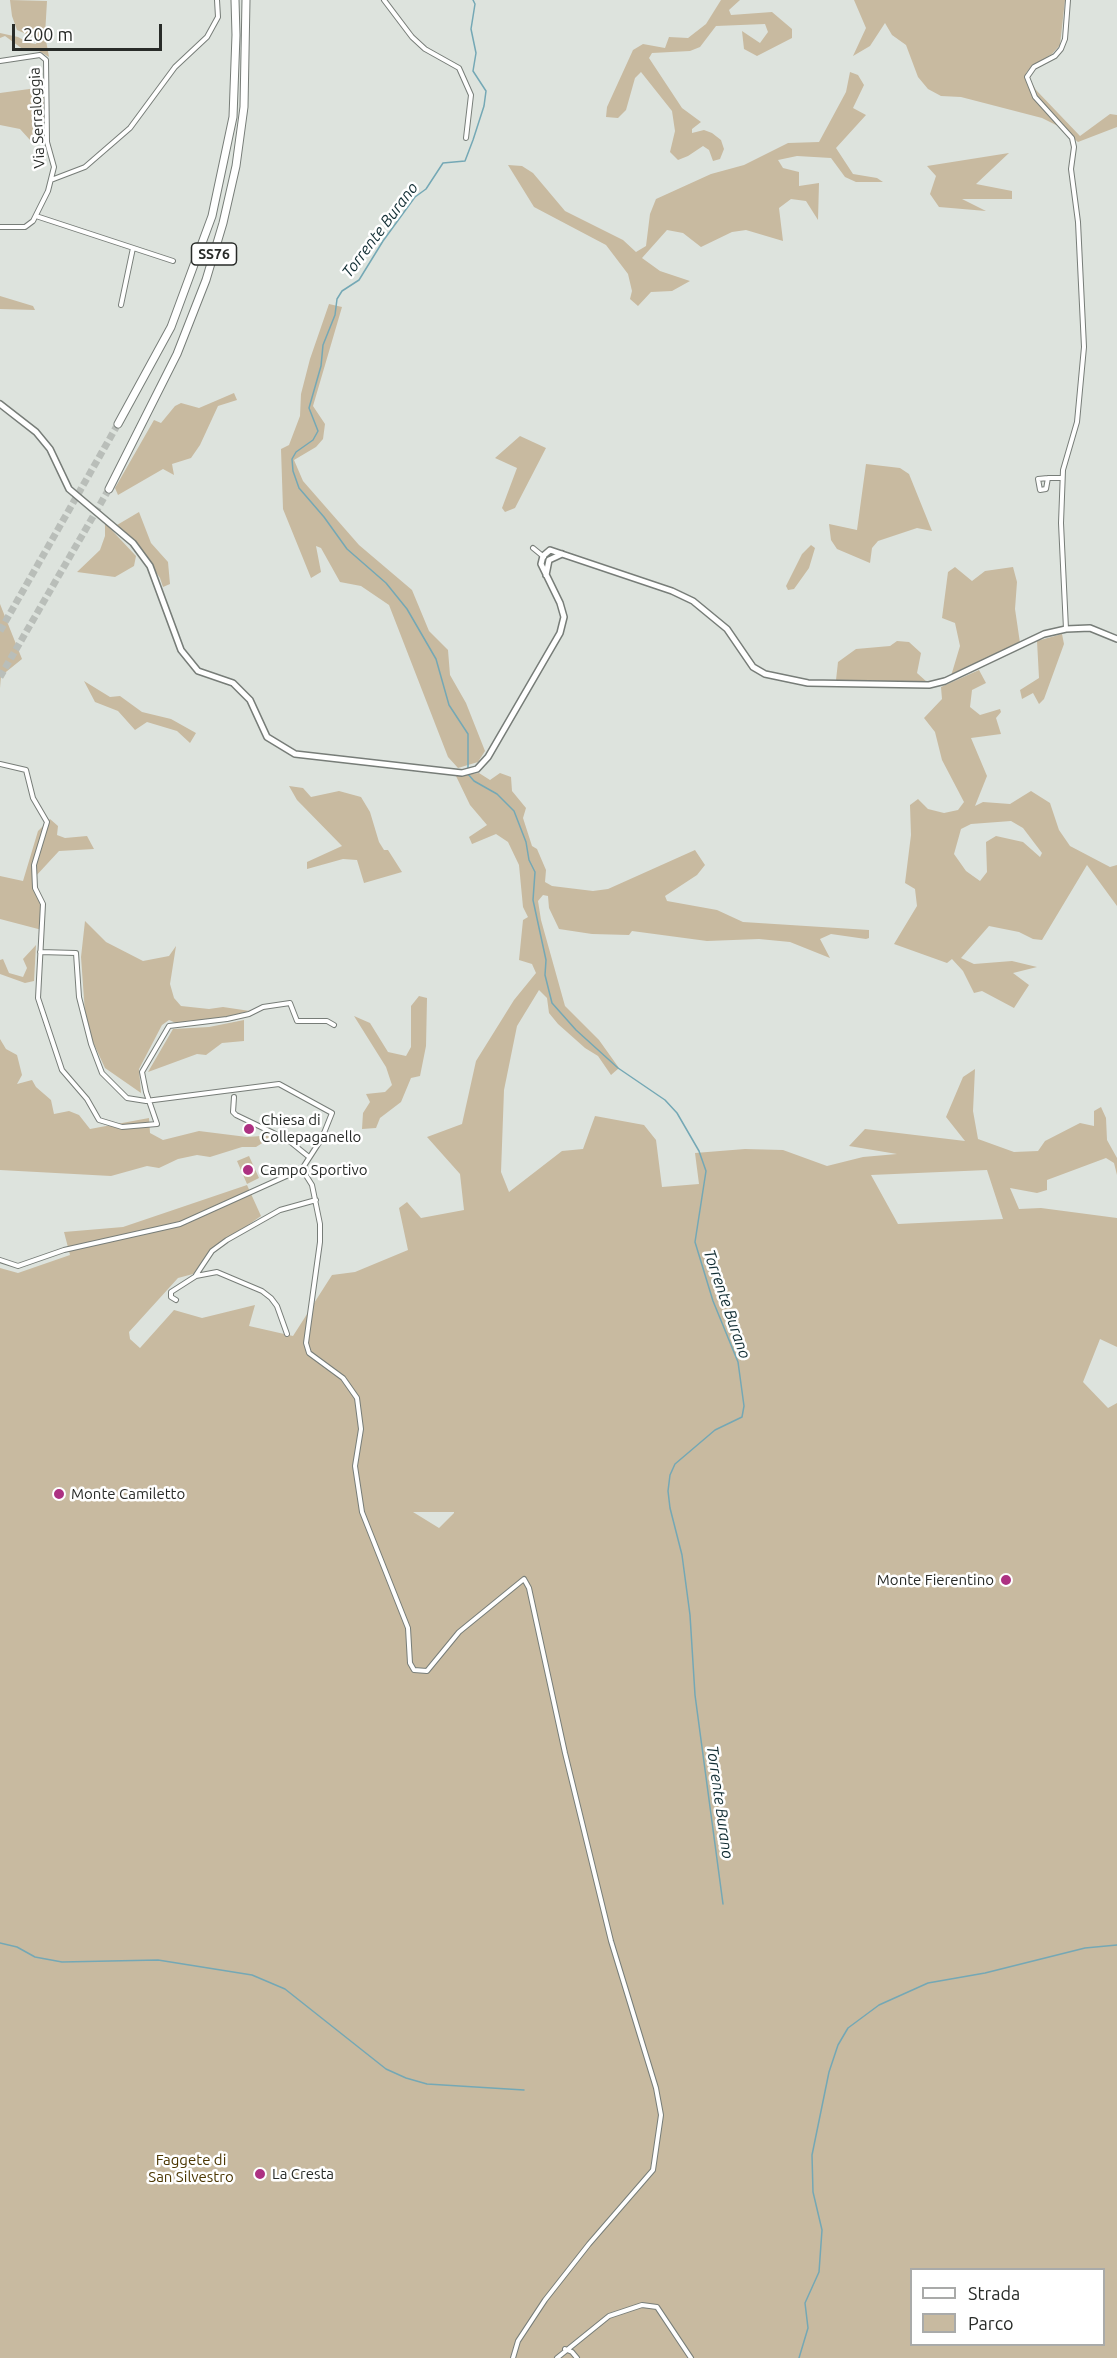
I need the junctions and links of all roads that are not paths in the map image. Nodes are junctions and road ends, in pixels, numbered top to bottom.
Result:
1 (218, 0) edge
2 (235, 0) edge
3 (246, 0) edge
4 (384, 0) edge
5 (1068, 0) edge
6 (0, 61) edge
7 (466, 138) dead end
8 (51, 180) junction
9 (36, 216) junction
10 (0, 227) edge
11 (133, 248) junction
12 (173, 261) dead end
13 (121, 305) dead end
14 (0, 404) edge
15 (118, 424) tunnel mouth
16 (1048, 478) dead end
17 (1062, 478) junction
18 (109, 489) tunnel mouth
19 (533, 548) dead end
20 (563, 554) junction
21 (543, 556) junction
22 (549, 560) junction
23 (546, 575) junction
24 (1066, 629) junction
25 (1117, 639) edge
26 (0, 764) edge
27 (40, 952) junction
28 (334, 1025) dead end
29 (234, 1098) dead end
30 (149, 1101) junction
31 (309, 1157) junction
32 (302, 1168) junction
33 (316, 1200) junction
34 (0, 1260) edge
35 (196, 1276) junction
36 (176, 1300) dead end
37 (287, 1334) dead end
38 (565, 2349) junction
39 (513, 2358) edge
40 (557, 2358) edge
41 (577, 2358) edge
42 (691, 2358) edge

1 - 8 street
2 - 15 highway, SS76
3 - 18 highway, SS76
4 - 7 street
5 - 17 street
6 - 8 street, Via Serraloggia
8 - 9 street, Via Serraloggia
9 - 10 street
9 - 11 street
11 - 12 street
11 - 13 street
14 - 23 main road
16 - 17 street
17 - 24 street
19 - 21 street
20 - 21 main road
20 - 22 main road
20 - 24 main road
21 - 22 street
21 - 23 main road
22 - 23 main road
24 - 25 main road
26 - 27 street
27 - 30 street
27 - 30 street
28 - 30 street
29 - 31 street
30 - 31 street
31 - 32 street
32 - 33 street
32 - 34 street
33 - 35 street
33 - 39 street
35 - 36 street
35 - 37 street
38 - 40 street
38 - 41 street
38 - 42 street

